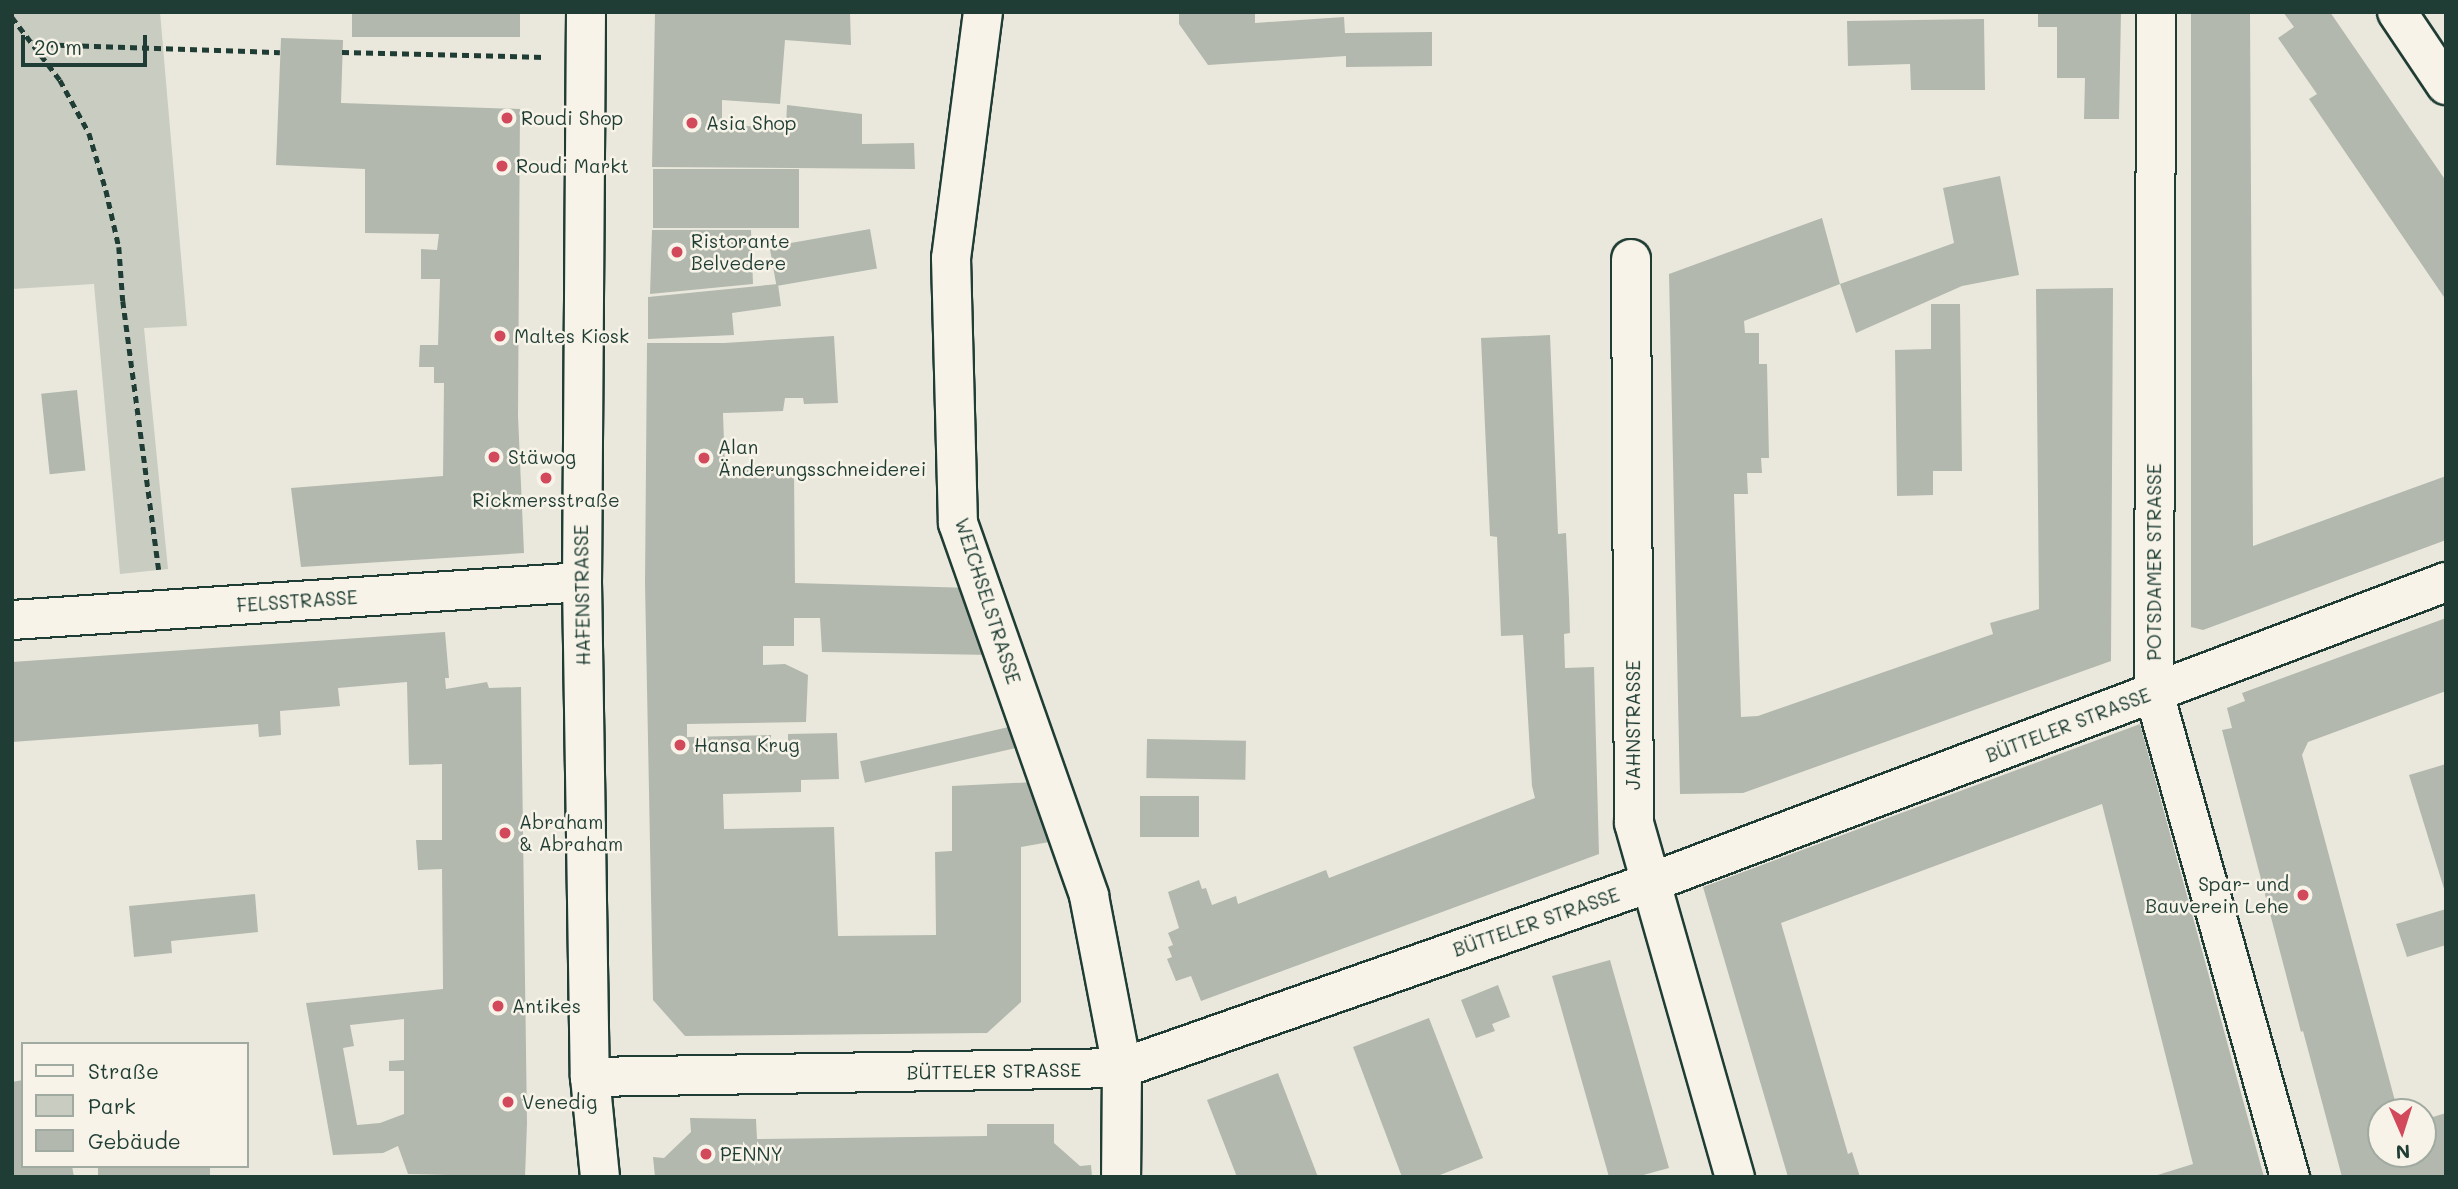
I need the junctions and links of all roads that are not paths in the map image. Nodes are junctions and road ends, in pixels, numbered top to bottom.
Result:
1 (586, 12) edge
2 (983, 12) edge
3 (2156, 12) edge
4 (2397, 12) edge
5 (2446, 85) edge
6 (1631, 259) dead end
7 (582, 582) junction
8 (2446, 582) edge
9 (12, 620) edge
10 (2154, 693) junction
11 (1652, 882) junction
12 (1122, 1069) junction
13 (590, 1077) junction
14 (600, 1177) edge
15 (1121, 1177) edge
16 (1735, 1177) edge
17 (2290, 1177) edge

1 - 7 street, HAFENSTRASSE
2 - 12 street, WEICHSELSTRASSE
3 - 10 street, POTSDAMER STRASSE
4 - 5 street
6 - 11 street, JAHNSTRASSE
7 - 9 street, FELSSTRASSE
7 - 13 street, HAFENSTRASSE
8 - 10 street, BÜTTELER STRASSE
10 - 11 street, BÜTTELER STRASSE
10 - 17 street, POTSDAMER STRASSE
11 - 12 street, BÜTTELER STRASSE
11 - 16 street, JAHNSTRASSE
12 - 13 street, BÜTTELER STRASSE
12 - 15 street, WEICHSELSTRASSE
13 - 14 street, HAFENSTRASSE

